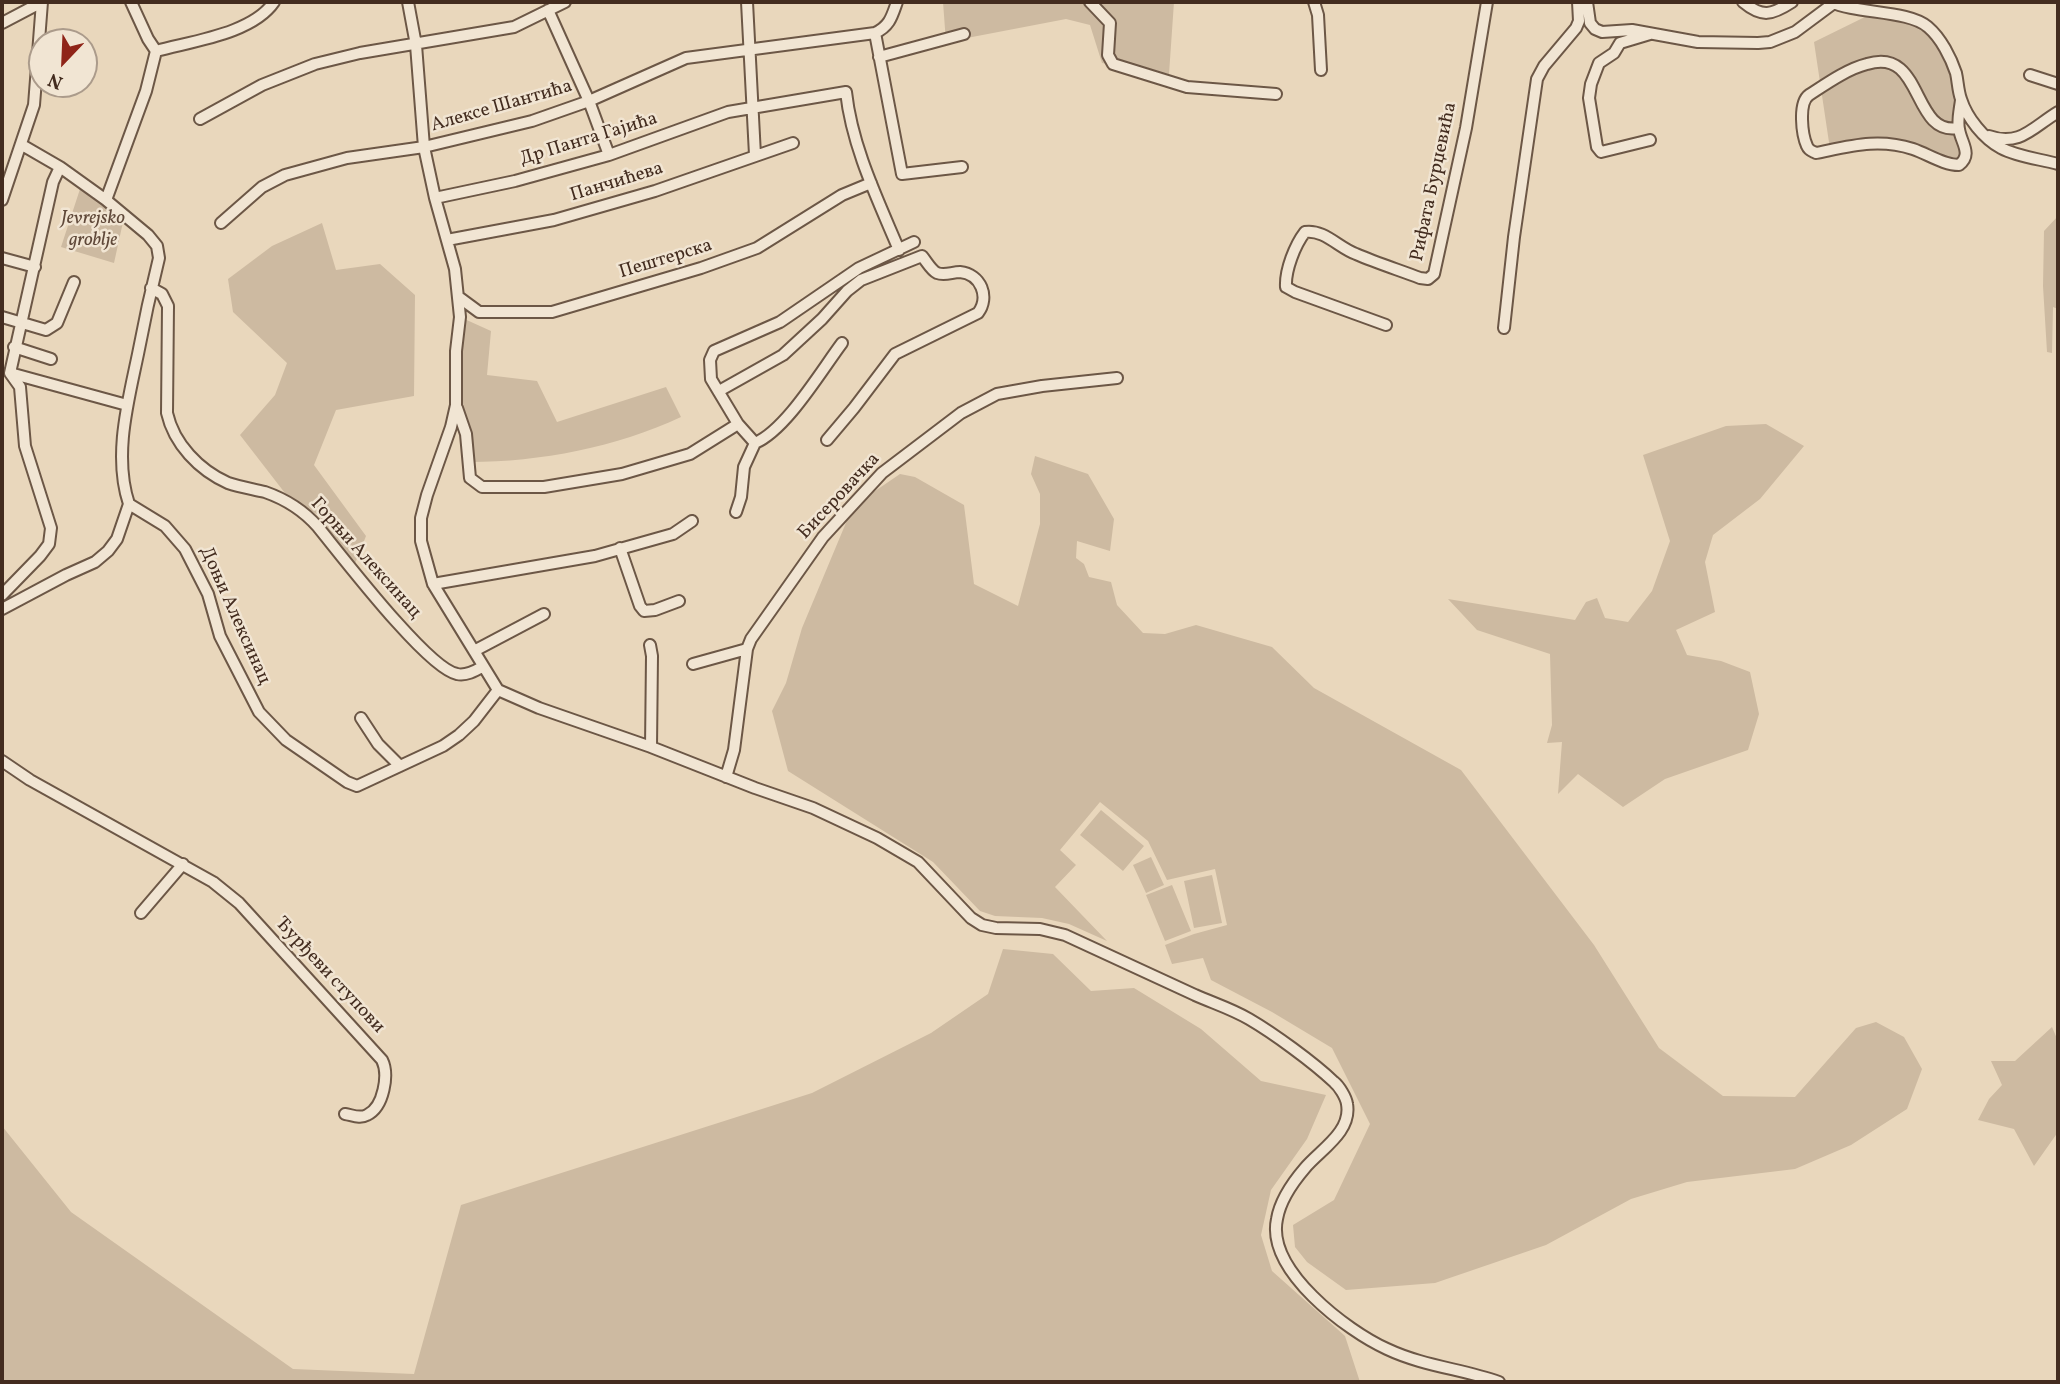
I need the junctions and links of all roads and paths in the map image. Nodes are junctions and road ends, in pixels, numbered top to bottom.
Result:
1 (42, 2) edge
2 (131, 2) edge
3 (274, 2) edge
4 (408, 2) edge
5 (565, 2) edge
6 (747, 2) edge
7 (897, 2) edge
8 (1090, 2) edge
9 (1314, 2) edge
10 (1487, 2) edge
11 (1578, 2) edge
12 (1587, 2) edge
13 (1743, 2) edge
14 (1792, 2) edge
15 (1832, 3) edge
16 (548, 10) junction
17 (2, 23) edge
18 (875, 33) junction
19 (1652, 33) junction
20 (964, 34) dead end
21 (416, 45) junction
22 (748, 50) junction
23 (156, 51) junction
24 (879, 57) junction
25 (1321, 70) dead end
26 (2030, 75) dead end
27 (2058, 84) edge
28 (1276, 94) dead end
29 (1961, 100) junction
30 (589, 101) junction
31 (751, 108) junction
32 (2058, 112) edge
33 (200, 119) dead end
34 (1958, 128) junction
35 (1980, 129) junction
36 (1650, 140) dead end
37 (793, 143) dead end
38 (22, 145) junction
39 (424, 147) junction
40 (609, 155) junction
41 (755, 155) junction
42 (2058, 164) edge
43 (60, 167) junction
44 (962, 167) dead end
45 (871, 183) junction
46 (435, 198) junction
47 (2, 200) edge
48 (106, 200) junction
49 (221, 223) dead end
50 (447, 240) junction
51 (914, 242) dead end
52 (899, 250) junction
53 (2, 258) edge
54 (35, 267) junction
55 (74, 282) dead end
56 (151, 288) junction
57 (460, 298) junction
58 (2, 317) edge
59 (21, 322) junction
60 (1386, 325) dead end
61 (1504, 328) dead end
62 (842, 343) dead end
63 (14, 347) junction
64 (51, 359) dead end
65 (10, 373) junction
66 (1117, 378) dead end
67 (719, 391) junction
68 (127, 405) junction
69 (456, 405) junction
70 (738, 424) junction
71 (827, 440) dead end
72 (755, 443) junction
73 (129, 504) junction
74 (736, 512) dead end
75 (692, 521) dead end
76 (620, 548) junction
77 (433, 584) junction
78 (2, 595) edge
79 (679, 601) dead end
80 (2, 609) edge
81 (544, 614) dead end
82 (650, 645) dead end
83 (747, 649) junction
84 (474, 651) junction
85 (694, 664) dead end
86 (482, 667) junction
87 (498, 690) junction
88 (361, 718) dead end
89 (651, 747) junction
90 (2, 761) edge
91 (400, 766) junction
92 (726, 777) junction
93 (183, 864) junction
94 (141, 913) dead end
95 (345, 1114) dead end
96 (1499, 1382) edge

1 - 17 street
1 - 38 street
2 - 23 street
3 - 23 street
4 - 21 street, Алексе Шантића
5 - 16 street
6 - 22 street
7 - 18 street
8 - 28 street
9 - 25 street
10 - 60 street, Рифата Бурџевића
11 - 61 street
12 - 19 street
13 - 14 street
15 - 19 street
15 - 29 street
16 - 21 street
16 - 30 street, Алексе Шантића
18 - 22 street, Алексе Шантића
18 - 24 street
19 - 36 street
20 - 24 street
21 - 33 street
21 - 39 street, Алексе Шантића
22 - 30 street, Алексе Шантића
22 - 31 street
23 - 48 street
24 - 44 street
26 - 27 street
29 - 34 street
29 - 35 street
30 - 39 street, Алексе Шантића
30 - 40 street, Алексе Шантића
31 - 40 street, Др Панта Гајића
31 - 41 street
31 - 45 street, Др Панта Гајића
32 - 35 street
34 - 34 street
35 - 42 street
37 - 41 street, Панчићева
38 - 43 street
38 - 47 street
39 - 46 street, Алексе Шантића
39 - 49 street, Алексе Шантића
40 - 46 street, Др Панта Гајића
41 - 50 street, Панчићева
43 - 48 street
43 - 54 street
45 - 52 street
45 - 57 street, Пештерска
46 - 50 street, Горњи Алексинац
48 - 56 street
50 - 57 street, Горњи Алексинац
51 - 52 street
52 - 67 street
53 - 54 street
54 - 59 street
55 - 59 street
56 - 68 street
56 - 86 street, Горњи Алексинац
57 - 69 street, Горњи Алексинац
58 - 59 street
59 - 63 street
62 - 72 street
63 - 64 street
63 - 65 street
65 - 68 street
65 - 78 street
66 - 83 street, Бисеровачка
67 - 70 street
67 - 71 street
68 - 73 street
69 - 70 street
69 - 77 street, Горњи Алексинац
70 - 72 street
72 - 74 street
73 - 80 street
73 - 91 street, Доњи Алексинац
75 - 76 street
76 - 77 street
76 - 79 street
77 - 84 street, Горњи Алексинац
81 - 84 street
82 - 89 street
83 - 85 street
83 - 92 street, Бисеровачка
84 - 86 street, Горњи Алексинац
86 - 87 street, Горњи Алексинац
87 - 89 street
87 - 91 street
88 - 91 street
89 - 92 street
90 - 93 street, Ђурђеви ступови
92 - 96 street
93 - 94 street
93 - 95 street, Ђурђеви ступови

